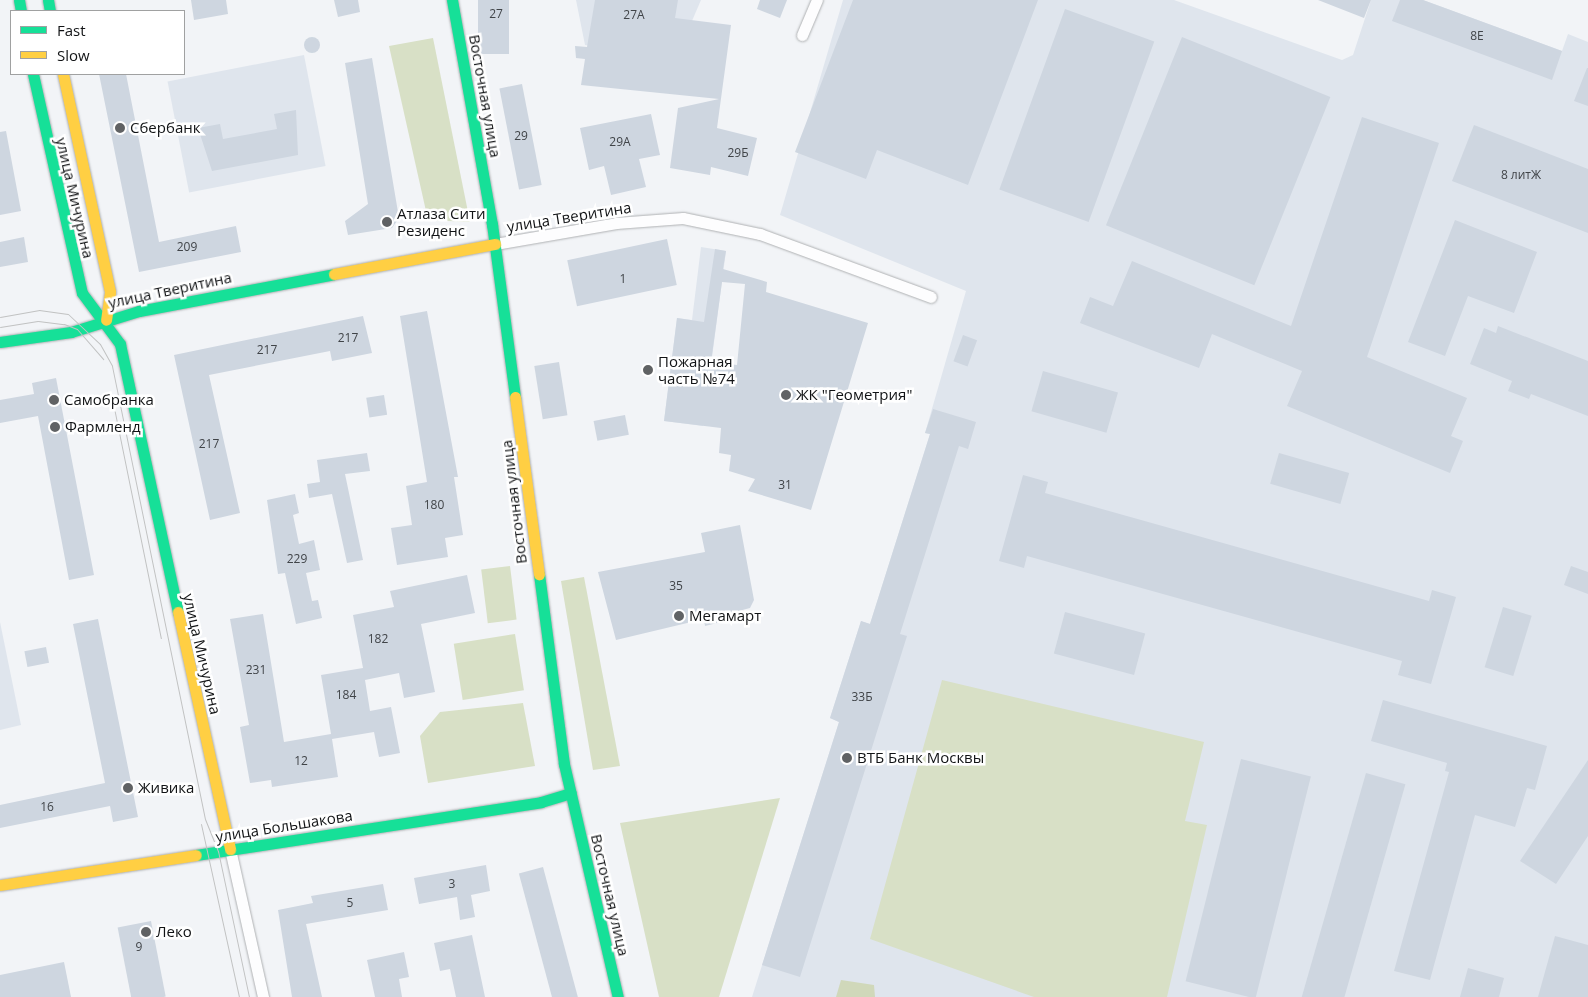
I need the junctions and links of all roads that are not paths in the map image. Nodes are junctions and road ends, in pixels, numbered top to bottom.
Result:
1 (452, 0) edge
2 (817, 0) edge
3 (802, 35) dead end
4 (33, 75) edge
5 (63, 75) edge
6 (495, 244) junction
7 (931, 297) dead end
8 (106, 320) junction
9 (0, 342) edge
10 (571, 793) junction
11 (230, 849) junction
12 (0, 885) edge
13 (263, 997) edge
14 (618, 997) edge

1 - 6 street, Восточная улица
2 - 3 street
4 - 8 street, улица Мичурина
5 - 8 street, улица Мичурина
6 - 7 street, улица Тверитина
6 - 8 street, улица Тверитина
6 - 10 street, Восточная улица
8 - 9 street, улица Тверитина
8 - 11 street, улица Мичурина
10 - 11 street, улица Большакова
10 - 14 street, Восточная улица
11 - 12 street, улица Большакова
11 - 13 street, улица Мичурина

